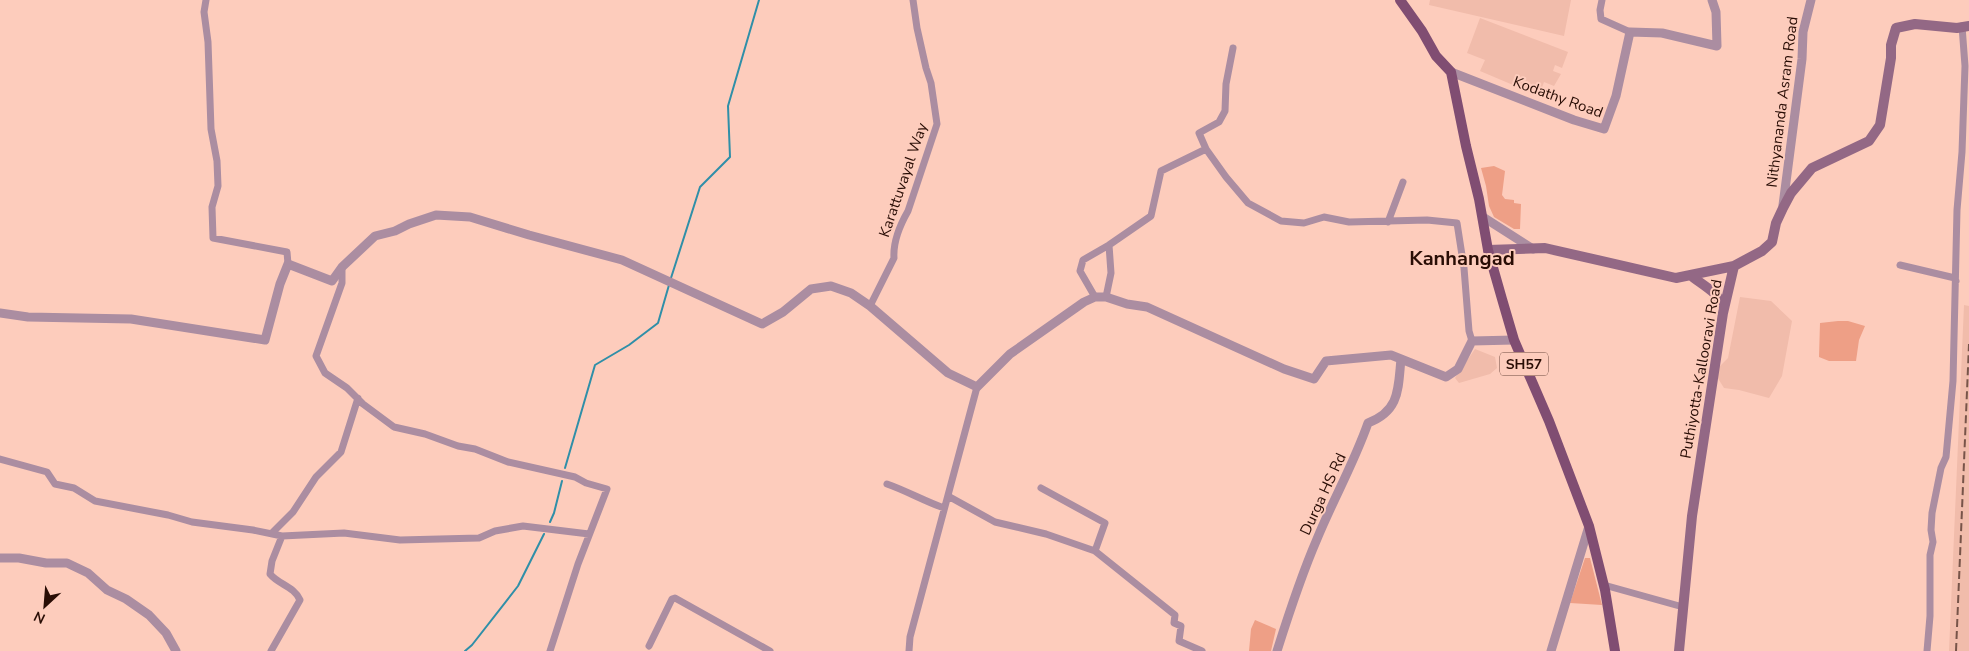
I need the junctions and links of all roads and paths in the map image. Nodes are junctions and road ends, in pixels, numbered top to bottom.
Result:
1 (206, 0) edge
2 (913, 0) edge
3 (1400, 0) edge
4 (1602, 0) edge
5 (1712, 0) edge
6 (1811, 0) edge
7 (1965, 26) edge
8 (1630, 32) junction
9 (1233, 48) dead end
10 (1451, 72) junction
11 (1206, 150) junction
12 (1403, 182) dead end
13 (1783, 208) junction
14 (1482, 217) junction
15 (1388, 222) junction
16 (1109, 245) junction
17 (1534, 249) junction
18 (1488, 250) junction
19 (288, 264) junction
20 (1900, 265) dead end
21 (1734, 266) junction
22 (342, 267) junction
23 (1690, 275) junction
24 (1956, 281) junction
25 (1095, 297) junction
26 (1106, 298) junction
27 (870, 306) junction
28 (1724, 308) junction
29 (0, 313) edge
30 (1514, 340) junction
31 (1472, 341) junction
32 (1401, 359) junction
33 (977, 387) junction
34 (358, 398) junction
35 (0, 459) edge
36 (887, 484) dead end
37 (1041, 488) dead end
38 (948, 496) junction
39 (944, 508) junction
40 (1589, 526) junction
41 (272, 533) junction
42 (589, 534) junction
43 (282, 536) junction
44 (1094, 551) junction
45 (0, 558) edge
46 (1604, 585) junction
47 (1682, 607) junction
48 (649, 646) dead end
49 (176, 651) edge
50 (271, 651) edge
51 (550, 651) edge
52 (770, 651) edge
53 (909, 651) edge
54 (1202, 651) edge
55 (1277, 651) edge
56 (1551, 651) edge
57 (1615, 651) edge
58 (1679, 651) edge
59 (1927, 651) edge

1 - 19 street
2 - 27 street, Karattuvayal Way
3 - 10 main road, SH57
4 - 8 street
5 - 8 street
6 - 13 street, Nithyananda Asram Road
7 - 13 main road, Puthiyotta-Kallooravi Road
7 - 24 street
8 - 10 street, Kodathy Road
9 - 11 street
10 - 14 main road, SH57
11 - 15 street
11 - 16 street
12 - 15 street
13 - 21 main road, Puthiyotta-Kallooravi Road
14 - 17 street
14 - 18 main road, SH57
15 - 31 street
16 - 25 street
16 - 26 street
17 - 18 main road
17 - 23 main road
18 - 30 main road, SH57
19 - 22 street
19 - 29 street
20 - 24 street
21 - 23 main road
21 - 28 main road, Puthiyotta-Kallooravi Road
22 - 27 street
22 - 34 street
23 - 28 main road
24 - 59 street
25 - 26 street
25 - 33 street
26 - 32 street
27 - 33 street
28 - 47 main road, Puthiyotta-Kallooravi Road
30 - 31 street
30 - 40 main road, SH57
31 - 32 street
32 - 55 street, Durga HS Rd
33 - 38 street
34 - 41 street
34 - 42 street
35 - 41 street
36 - 39 street
37 - 44 street
38 - 39 street
38 - 44 street
39 - 53 street
40 - 46 main road, SH57
40 - 56 street
41 - 43 street
42 - 43 street
42 - 51 street
43 - 50 street
44 - 54 street
45 - 49 street
46 - 47 street
46 - 57 main road, SH57
47 - 58 main road, Puthiyotta-Kallooravi Road
48 - 52 street

